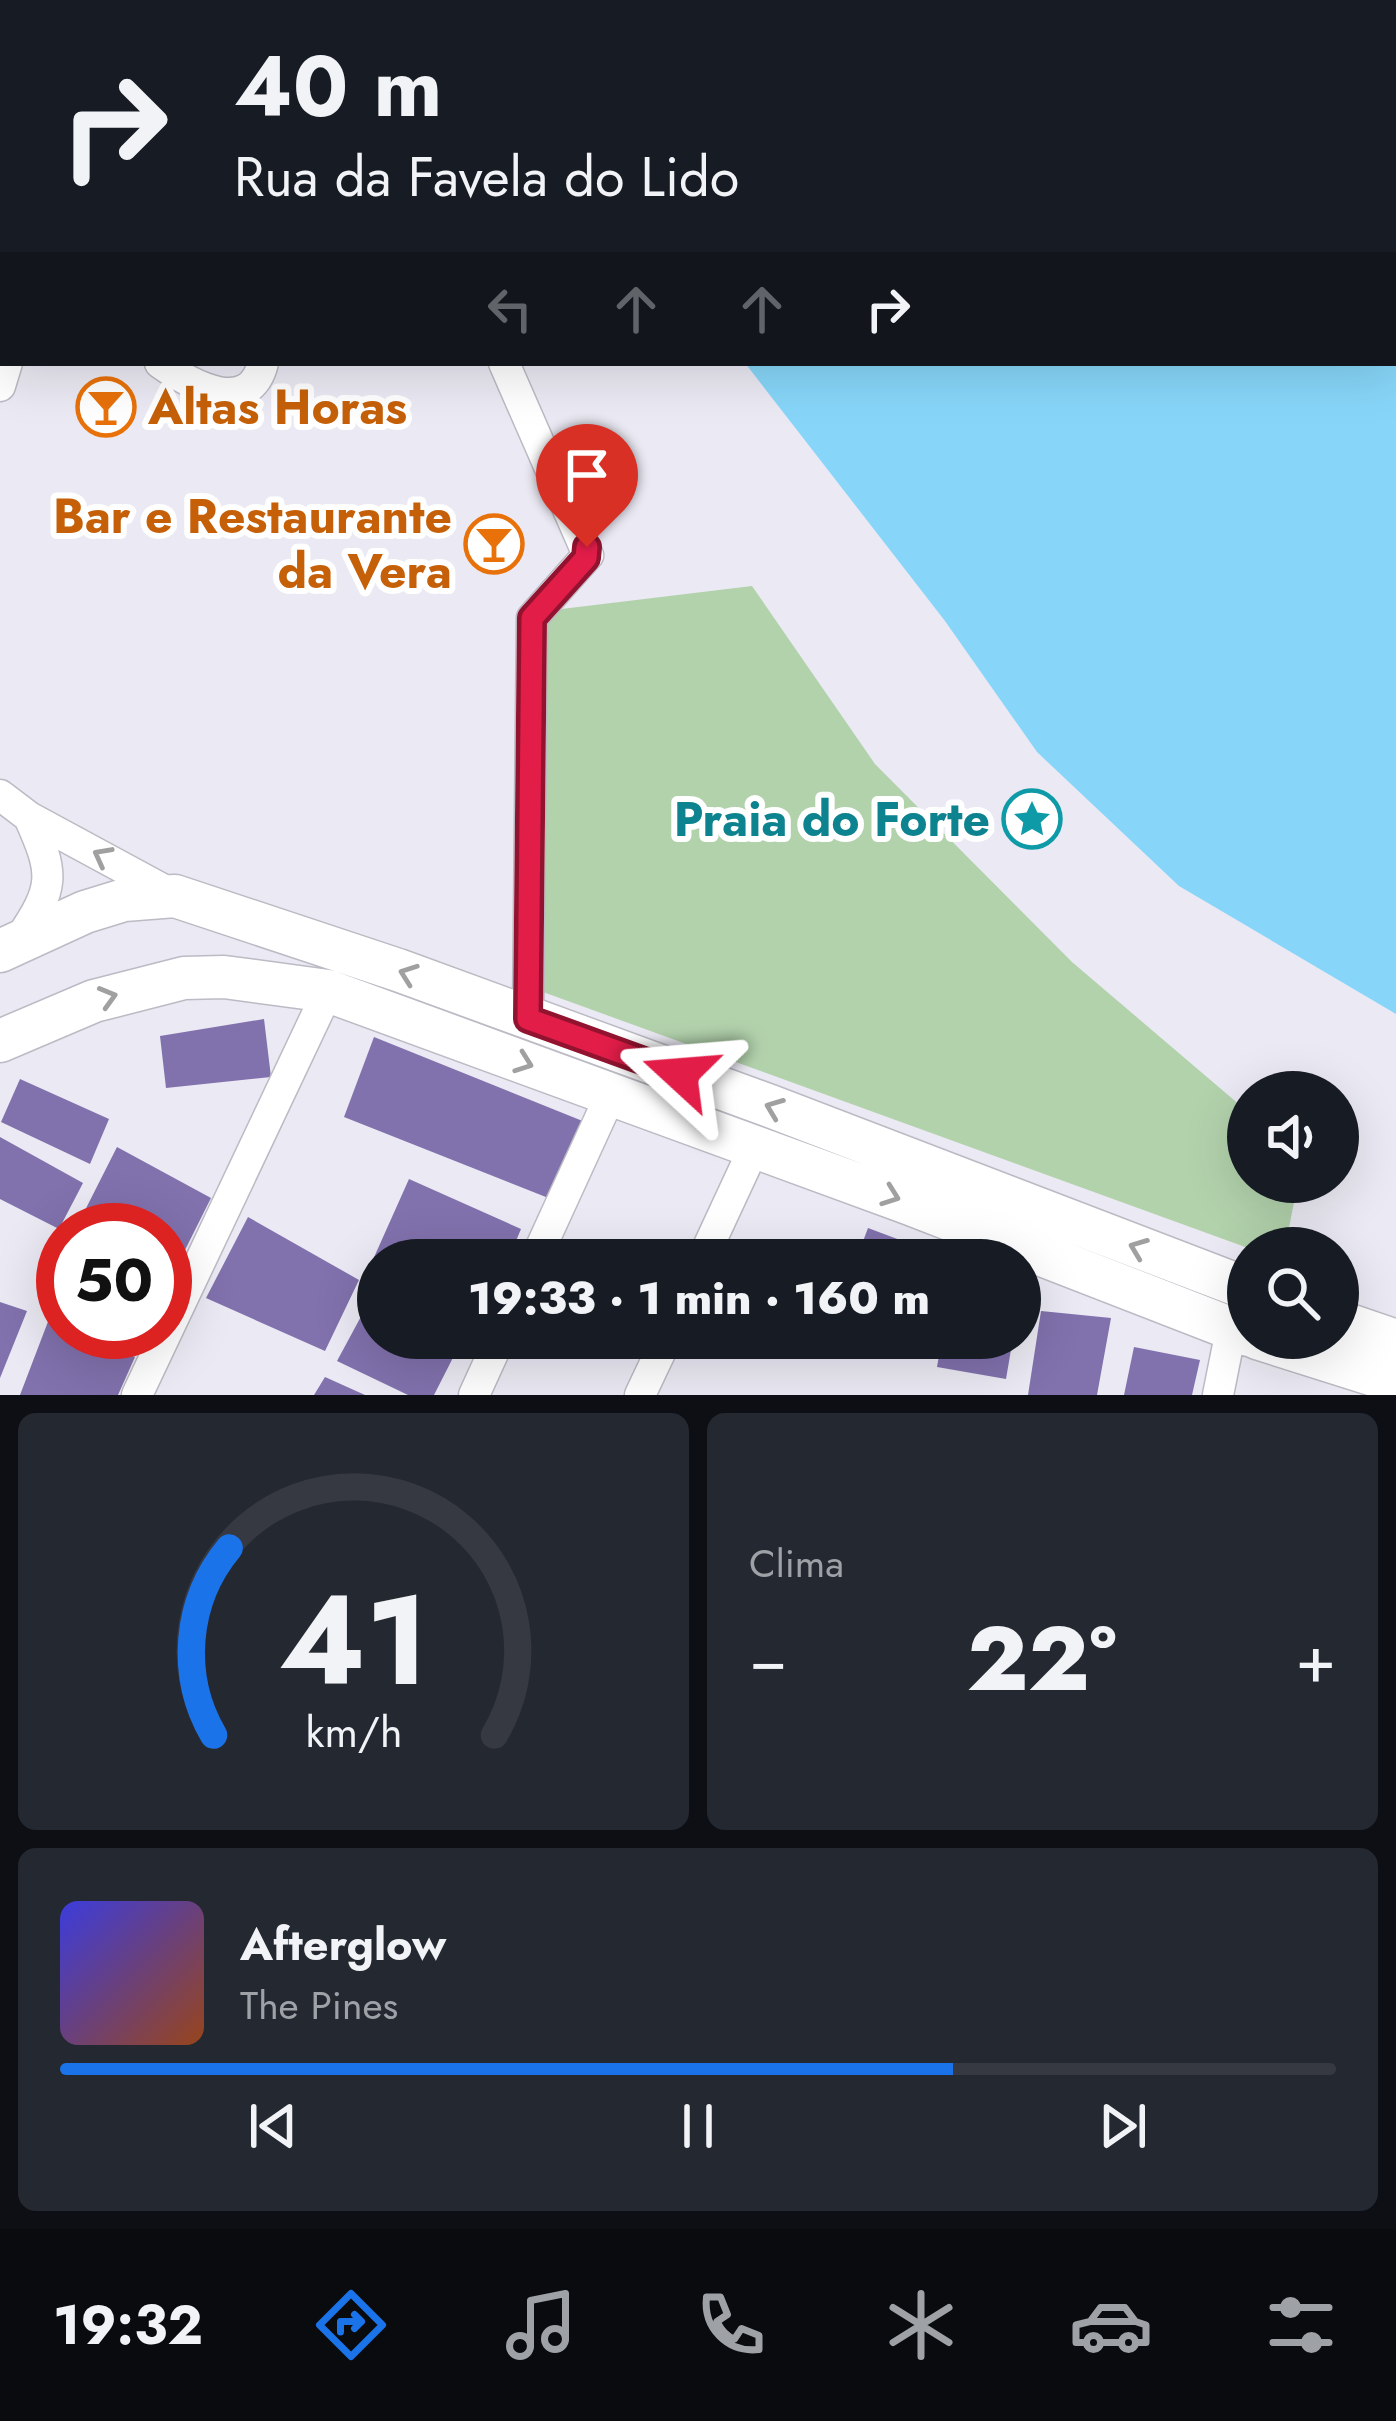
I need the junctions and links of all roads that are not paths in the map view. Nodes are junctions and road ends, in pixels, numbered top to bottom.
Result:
1 (164, 366) edge
2 (262, 366) edge
3 (505, 366) edge
4 (0, 795) edge
5 (29, 817) junction
6 (175, 896) junction
7 (233, 916) junction
8 (9, 945) edge
9 (224, 977) junction
10 (328, 992) junction
11 (528, 1019) junction
12 (0, 1041) edge
13 (610, 1094) junction
14 (754, 1148) junction
15 (545, 1239) edge
16 (712, 1239) edge
17 (1227, 1281) edge
18 (1227, 1327) edge
19 (1359, 1328) edge
20 (1396, 1341) edge
21 (490, 1359) edge
22 (657, 1359) edge
23 (1234, 1359) edge
24 (1324, 1359) edge
25 (1396, 1382) edge
26 (137, 1395) edge
27 (474, 1395) edge
28 (640, 1395) edge
29 (1218, 1395) edge

1 - 2 street
3 - 11 street
4 - 5 street
6 -> 5 street
5 - 8 street
6 - 7 main road
6 - 8 main road
7 - 9 main road
11 -> 7 main road
9 - 10 main road
12 -> 9 main road
10 -> 13 main road
10 - 26 street
17 -> 11 main road
13 - 14 main road
13 - 15 street
14 - 16 street
14 -> 18 main road
19 - 20 main road
21 - 27 street
22 - 28 street
23 - 29 street
24 - 25 main road

